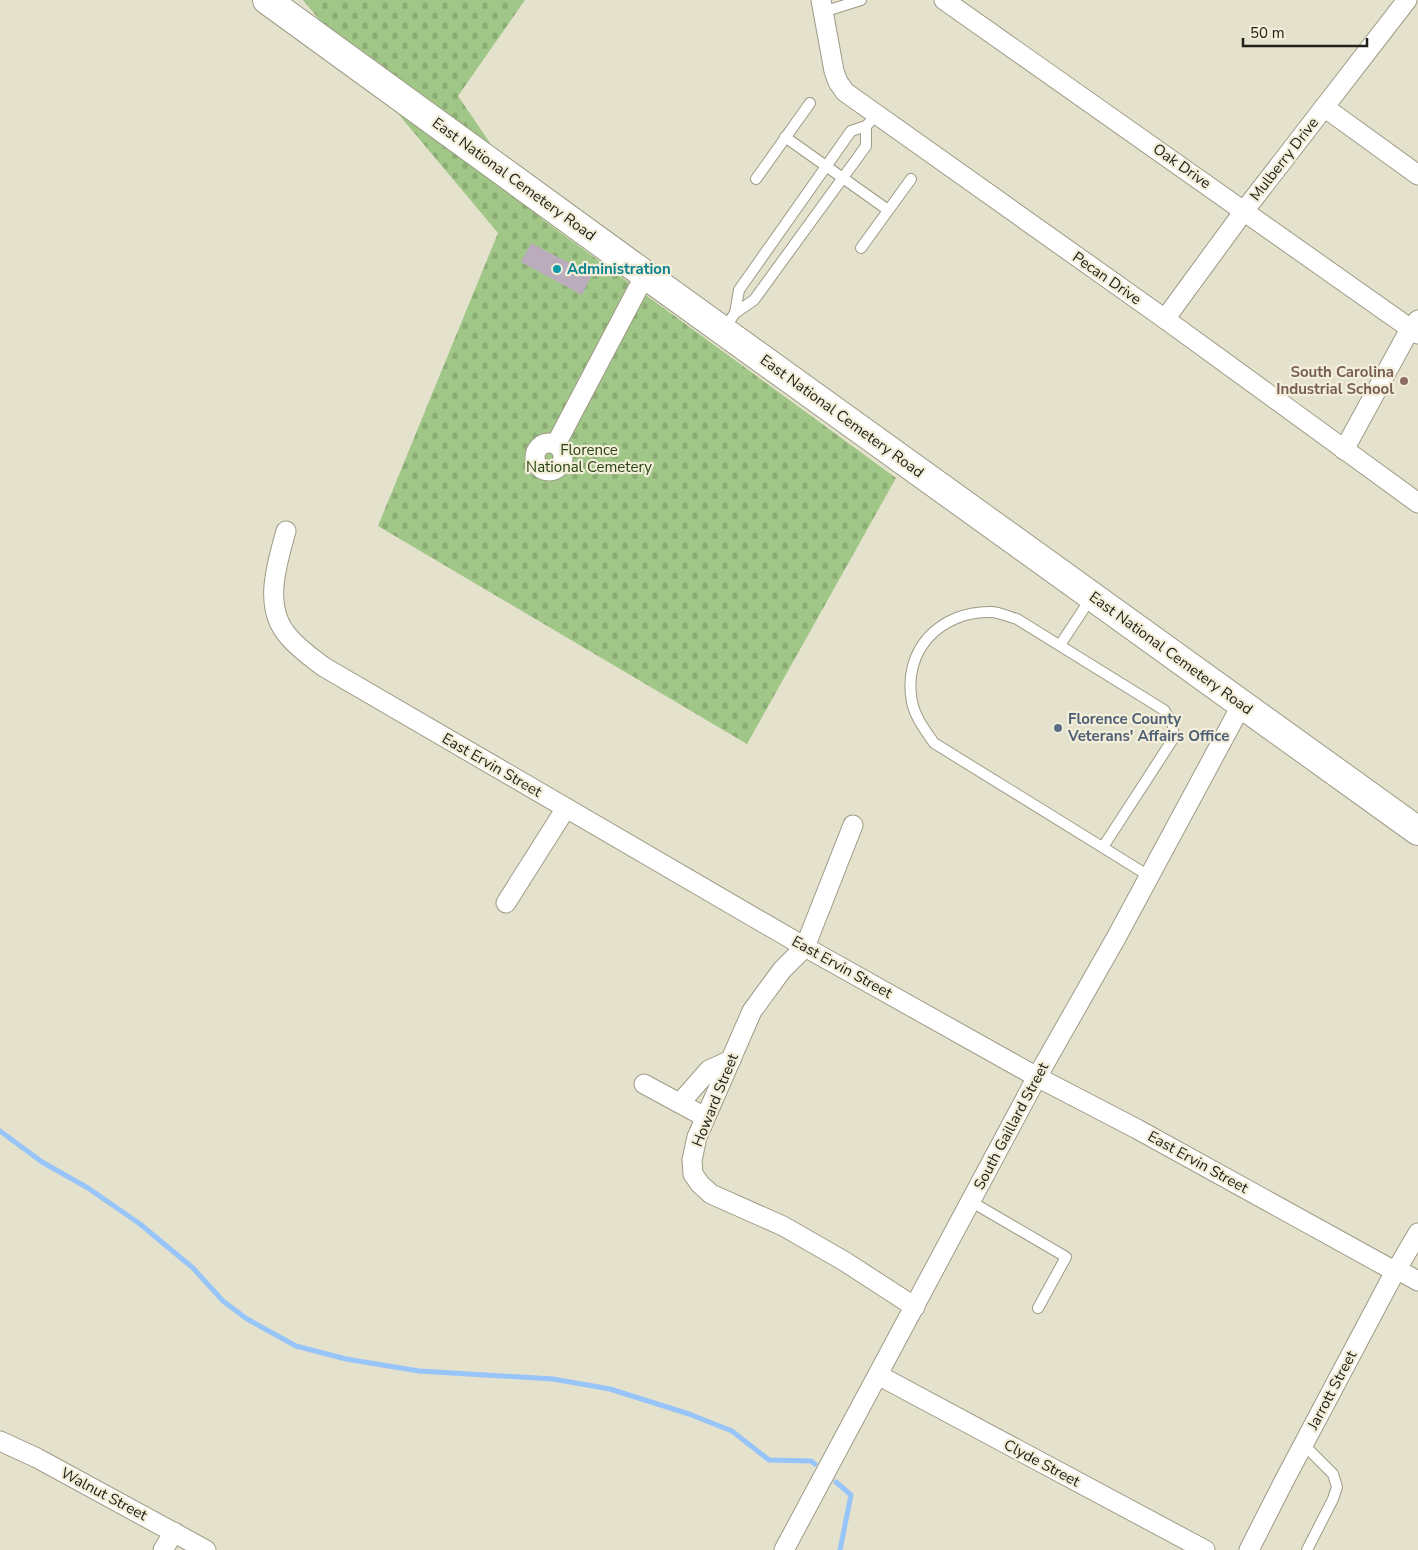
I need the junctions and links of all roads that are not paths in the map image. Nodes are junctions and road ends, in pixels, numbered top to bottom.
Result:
1 (267, 0) edge
2 (861, 0) edge
3 (944, 0) edge
4 (1407, 0) edge
5 (822, 6) edge
6 (810, 103) dead end
7 (1324, 107) junction
8 (871, 120) junction
9 (785, 138) junction
10 (826, 166) junction
11 (1418, 175) edge
12 (843, 178) junction
13 (756, 179) dead end
14 (911, 179) dead end
15 (888, 210) junction
16 (1244, 210) junction
17 (861, 248) dead end
18 (645, 275) junction
19 (1165, 319) junction
20 (729, 322) junction
21 (1415, 327) edge
22 (556, 444) dead end
23 (1344, 450) junction
24 (1418, 503) edge
25 (286, 531) dead end
26 (1092, 596) junction
27 (1060, 645) junction
28 (1242, 704) junction
29 (566, 808) junction
30 (853, 825) dead end
31 (1418, 831) edge
32 (1103, 847) junction
33 (1149, 876) junction
34 (506, 903) dead end
35 (805, 946) junction
36 (731, 1060) junction
37 (1037, 1076) junction
38 (644, 1084) dead end
39 (680, 1104) junction
40 (706, 1117) junction
41 (970, 1201) junction
42 (1418, 1232) edge
43 (1396, 1269) junction
44 (1418, 1281) edge
45 (915, 1307) junction
46 (1038, 1308) dead end
47 (878, 1376) junction
48 (0, 1441) edge
49 (1303, 1444) junction
50 (174, 1532) junction
51 (163, 1550) edge
52 (206, 1550) edge
53 (784, 1550) edge
54 (1205, 1550) edge
55 (1249, 1550) edge
56 (1307, 1550) edge

1 - 18 street, East National Cemetery Road
2 - 5 lane
3 - 16 street, Oak Drive
4 - 7 street, Mulberry Drive
5 - 8 street, Pecan Drive
6 - 9 lane
7 - 11 street
7 - 16 street, Mulberry Drive
8 - 10 lane
8 - 12 lane
8 - 19 street, Pecan Drive
9 - 10 lane
9 - 13 lane
10 - 12 lane
10 - 20 lane
12 - 15 lane
12 - 20 lane
14 - 15 lane
15 - 17 lane
16 - 19 street, Mulberry Drive
16 - 21 street, Oak Drive
18 - 20 street, East National Cemetery Road
18 - 22 street
19 - 23 street, Pecan Drive
20 - 26 street, East National Cemetery Road
21 - 23 street
23 - 24 street, Pecan Drive
25 - 29 street, East Ervin Street
26 - 27 lane
26 - 28 street, East National Cemetery Road
27 - 32 lane
27 - 32 lane
28 - 31 street, East National Cemetery Road
28 - 33 street, South Gaillard Street
29 - 34 street
29 - 35 street, East Ervin Street
30 - 35 street, Howard Street
32 - 33 lane
33 - 37 street, South Gaillard Street
35 - 36 street, Howard Street
35 - 37 street, East Ervin Street
36 - 39 street
36 - 40 street, Howard Street
37 - 41 street, South Gaillard Street
37 - 43 street, East Ervin Street
38 - 39 street
39 - 40 street
40 - 45 street, Howard Street
41 - 45 street, South Gaillard Street
41 - 46 lane
42 - 43 street, Jarrott Street
43 - 44 street, East Ervin Street
43 - 49 street, Jarrott Street
45 - 47 street, South Gaillard Street
47 - 53 street, South Gaillard Street
47 - 54 street, Clyde Street
48 - 50 street, Walnut Street
49 - 55 street, Jarrott Street
49 - 56 lane
50 - 51 street
50 - 52 street, Walnut Street

